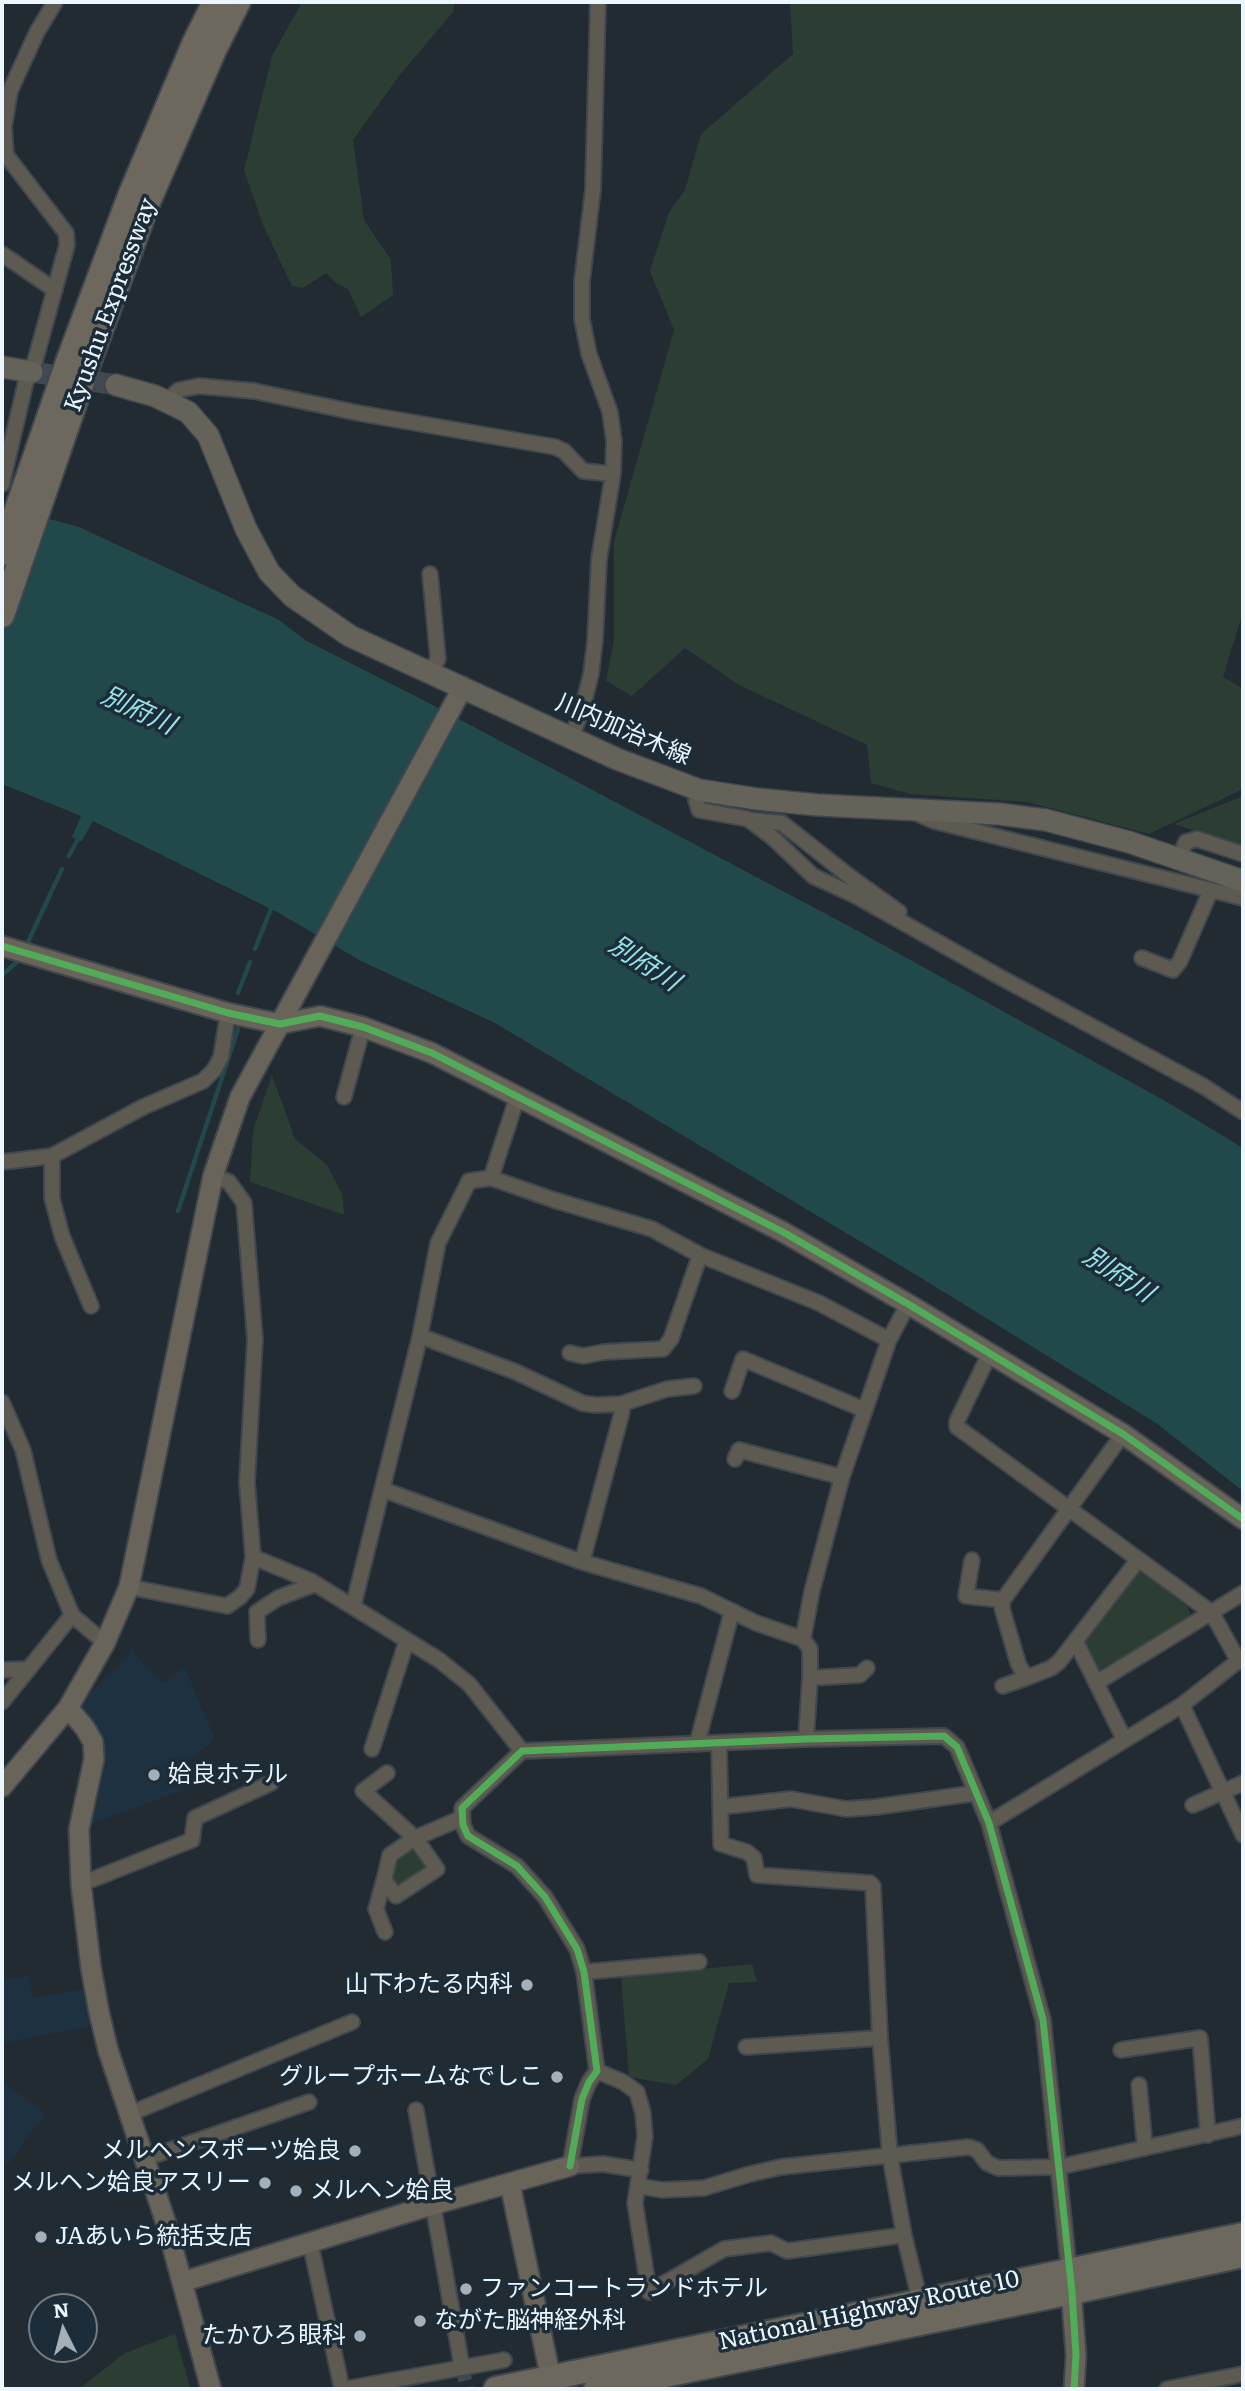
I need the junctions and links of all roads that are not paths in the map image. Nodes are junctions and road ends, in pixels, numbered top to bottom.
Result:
1 (55, 2) edge
2 (215, 2) edge
3 (238, 2) edge
4 (598, 2) edge
5 (2, 254) edge
6 (55, 290) junction
7 (2, 367) edge
8 (32, 372) junction
9 (116, 385) tunnel mouth
10 (167, 401) junction
11 (613, 474) junction
12 (22, 494) edge
13 (2, 553) edge
14 (430, 574) dead end
15 (2, 615) edge
16 (430, 672) junction
17 (460, 694) junction
18 (571, 738) junction
19 (699, 790) junction
20 (917, 808) junction
21 (748, 819) junction
22 (1243, 854) edge
23 (1178, 860) junction
24 (1243, 881) edge
25 (1211, 890) junction
26 (1243, 898) edge
27 (944, 937) dead end
28 (2, 946) edge
29 (1142, 958) dead end
30 (228, 1013) junction
31 (280, 1024) junction
32 (363, 1027) junction
33 (518, 1096) junction
34 (344, 1097) dead end
35 (1243, 1112) edge
36 (52, 1156) junction
37 (2, 1162) edge
38 (213, 1176) junction
39 (491, 1178) junction
40 (700, 1255) junction
41 (908, 1304) junction
42 (91, 1306) dead end
43 (420, 1336) junction
44 (889, 1340) junction
45 (570, 1353) dead end
46 (990, 1353) junction
47 (694, 1387) dead end
48 (732, 1391) dead end
49 (2, 1402) edge
50 (621, 1404) junction
51 (865, 1410) junction
52 (1123, 1434) junction
53 (735, 1459) dead end
54 (842, 1477) junction
55 (384, 1490) junction
56 (1069, 1507) junction
57 (1243, 1519) edge
58 (253, 1557) junction
59 (972, 1560) dead end
60 (1138, 1560) junction
61 (582, 1562) junction
62 (316, 1584) junction
63 (129, 1587) junction
64 (1243, 1593) edge
65 (1003, 1600) junction
66 (353, 1607) junction
67 (733, 1611) junction
68 (1212, 1614) junction
69 (72, 1615) junction
70 (803, 1639) junction
71 (258, 1640) dead end
72 (407, 1640) junction
73 (1076, 1642) junction
74 (105, 1643) junction
75 (1241, 1659) edge
76 (867, 1668) dead end
77 (29, 1669) junction
78 (2, 1670) edge
79 (810, 1678) junction
80 (1026, 1678) junction
81 (1096, 1683) junction
82 (1003, 1686) dead end
83 (2, 1702) edge
84 (1182, 1705) junction
85 (68, 1708) junction
86 (806, 1739) junction
87 (1124, 1739) junction
88 (719, 1743) junction
89 (696, 1744) junction
90 (372, 1749) dead end
91 (522, 1752) junction
92 (387, 1773) dead end
93 (271, 1783) dead end
94 (1243, 1783) edge
95 (2, 1787) edge
96 (1223, 1792) junction
97 (976, 1793) junction
98 (1193, 1805) dead end
99 (720, 1807) junction
100 (462, 1818) junction
101 (989, 1823) junction
102 (1243, 1835) edge
103 (415, 1838) junction
104 (384, 1880) junction
105 (80, 1884) junction
106 (385, 1932) dead end
107 (699, 1962) dead end
108 (584, 1972) junction
109 (352, 2022) dead end
110 (880, 2038) junction
111 (746, 2047) dead end
112 (1121, 2050) dead end
113 (597, 2071) junction
114 (1139, 2085) dead end
115 (309, 2102) dead end
116 (416, 2110) dead end
117 (129, 2114) junction
118 (1243, 2126) edge
119 (1208, 2135) junction
120 (1145, 2148) junction
121 (890, 2156) junction
122 (145, 2159) junction
123 (569, 2166) junction
124 (1059, 2167) junction
125 (641, 2170) junction
126 (510, 2184) junction
127 (639, 2186) junction
128 (432, 2205) junction
129 (904, 2235) junction
130 (1243, 2235) edge
131 (310, 2242) junction
132 (1243, 2255) edge
133 (1070, 2281) junction
134 (182, 2282) junction
135 (920, 2301) junction
136 (504, 2360) dead end
137 (462, 2367) junction
138 (1243, 2374) edge
139 (551, 2383) edge
140 (211, 2389) edge
141 (343, 2389) edge
142 (496, 2389) edge
143 (596, 2389) edge
144 (1074, 2389) edge
145 (1167, 2389) edge

1 - 6 street
2 - 12 highway, Kyushu Expressway
3 - 12 highway, Kyushu Expressway
4 - 11 street
5 - 6 street
6 - 8 street
7 - 8 main road
8 - 12 street
9 - 10 main road, 川内加治木線
10 - 11 street
10 - 16 main road, 川内加治木線
11 - 18 street
12 - 13 highway, Kyushu Expressway
12 - 15 highway, Kyushu Expressway
14 - 16 street
16 - 17 main road, 川内加治木線
17 - 18 main road, 川内加治木線
17 - 31 street
18 - 19 main road, 川内加治木線
19 - 20 main road, 川内加治木線
19 - 21 street
20 - 23 main road, 川内加治木線
20 - 25 street
21 - 27 street
21 - 35 street
22 - 23 street
23 - 24 main road, 川内加治木線
25 - 26 street
25 - 29 street
28 - 30 street
30 - 31 street
30 - 36 street
31 - 32 street
31 - 38 street
32 - 33 street
32 - 34 street
33 - 39 street
33 - 41 street
36 - 37 street
36 - 42 street
38 - 58 street
38 - 63 street
39 - 40 street
39 - 43 street
40 - 44 street
40 - 45 street
41 - 44 street
41 - 46 street
43 - 50 street
43 - 55 street
44 - 51 street
46 - 52 street
46 - 56 street
47 - 50 street
48 - 51 street
49 - 69 street
50 - 61 street
51 - 54 street
52 - 56 street
52 - 57 street
53 - 54 street
54 - 70 street
55 - 61 street
55 - 66 street
56 - 60 street
56 - 65 street
58 - 62 street
58 - 63 street
59 - 65 street
60 - 68 street
60 - 73 street
61 - 67 street
62 - 66 street
62 - 71 street
63 - 74 street
64 - 68 street
65 - 80 street
66 - 72 street
67 - 70 street
67 - 89 street
68 - 75 street
68 - 81 street
69 - 74 street
69 - 77 street
70 - 79 street
72 - 90 street
72 - 91 street
73 - 80 street
73 - 81 street
74 - 85 street
75 - 84 street
76 - 79 street
77 - 78 street
77 - 83 street
79 - 86 street
80 - 82 street
81 - 87 street
84 - 87 street
84 - 96 street
85 - 95 street
85 - 105 street
86 - 88 street
86 - 97 street
87 - 101 street
88 - 89 street
88 - 99 street
89 - 91 street
91 - 100 street
92 - 103 street
93 - 105 street
94 - 96 street
96 - 98 street
96 - 102 street
97 - 99 street
97 - 101 street
99 - 110 street
100 - 103 street
100 - 108 street
101 - 124 street
103 - 104 street
103 - 104 street
104 - 106 street
105 - 117 street
107 - 108 street
108 - 113 street
109 - 117 street
110 - 111 street
110 - 121 street
112 - 119 street
113 - 123 street
113 - 125 street
114 - 120 street
115 - 122 street
116 - 128 street
117 - 122 street
118 - 119 street
119 - 120 street
120 - 124 street
121 - 124 street
121 - 127 street
121 - 129 street
122 - 134 street
123 - 125 street
123 - 126 street
124 - 133 street
125 - 127 street
126 - 128 street
126 - 139 street
127 - 129 street
128 - 131 street
128 - 137 street
129 - 135 street
130 - 133 highway, National Highway Route 10
131 - 134 street
131 - 141 street
132 - 133 highway, National Highway Route 10
133 - 135 highway, National Highway Route 10
133 - 143 highway, National Highway Route 10
133 - 144 street
134 - 140 street
135 - 139 highway, National Highway Route 10
136 - 137 street
137 - 141 street
138 - 145 street
139 - 142 highway, National Highway Route 10

